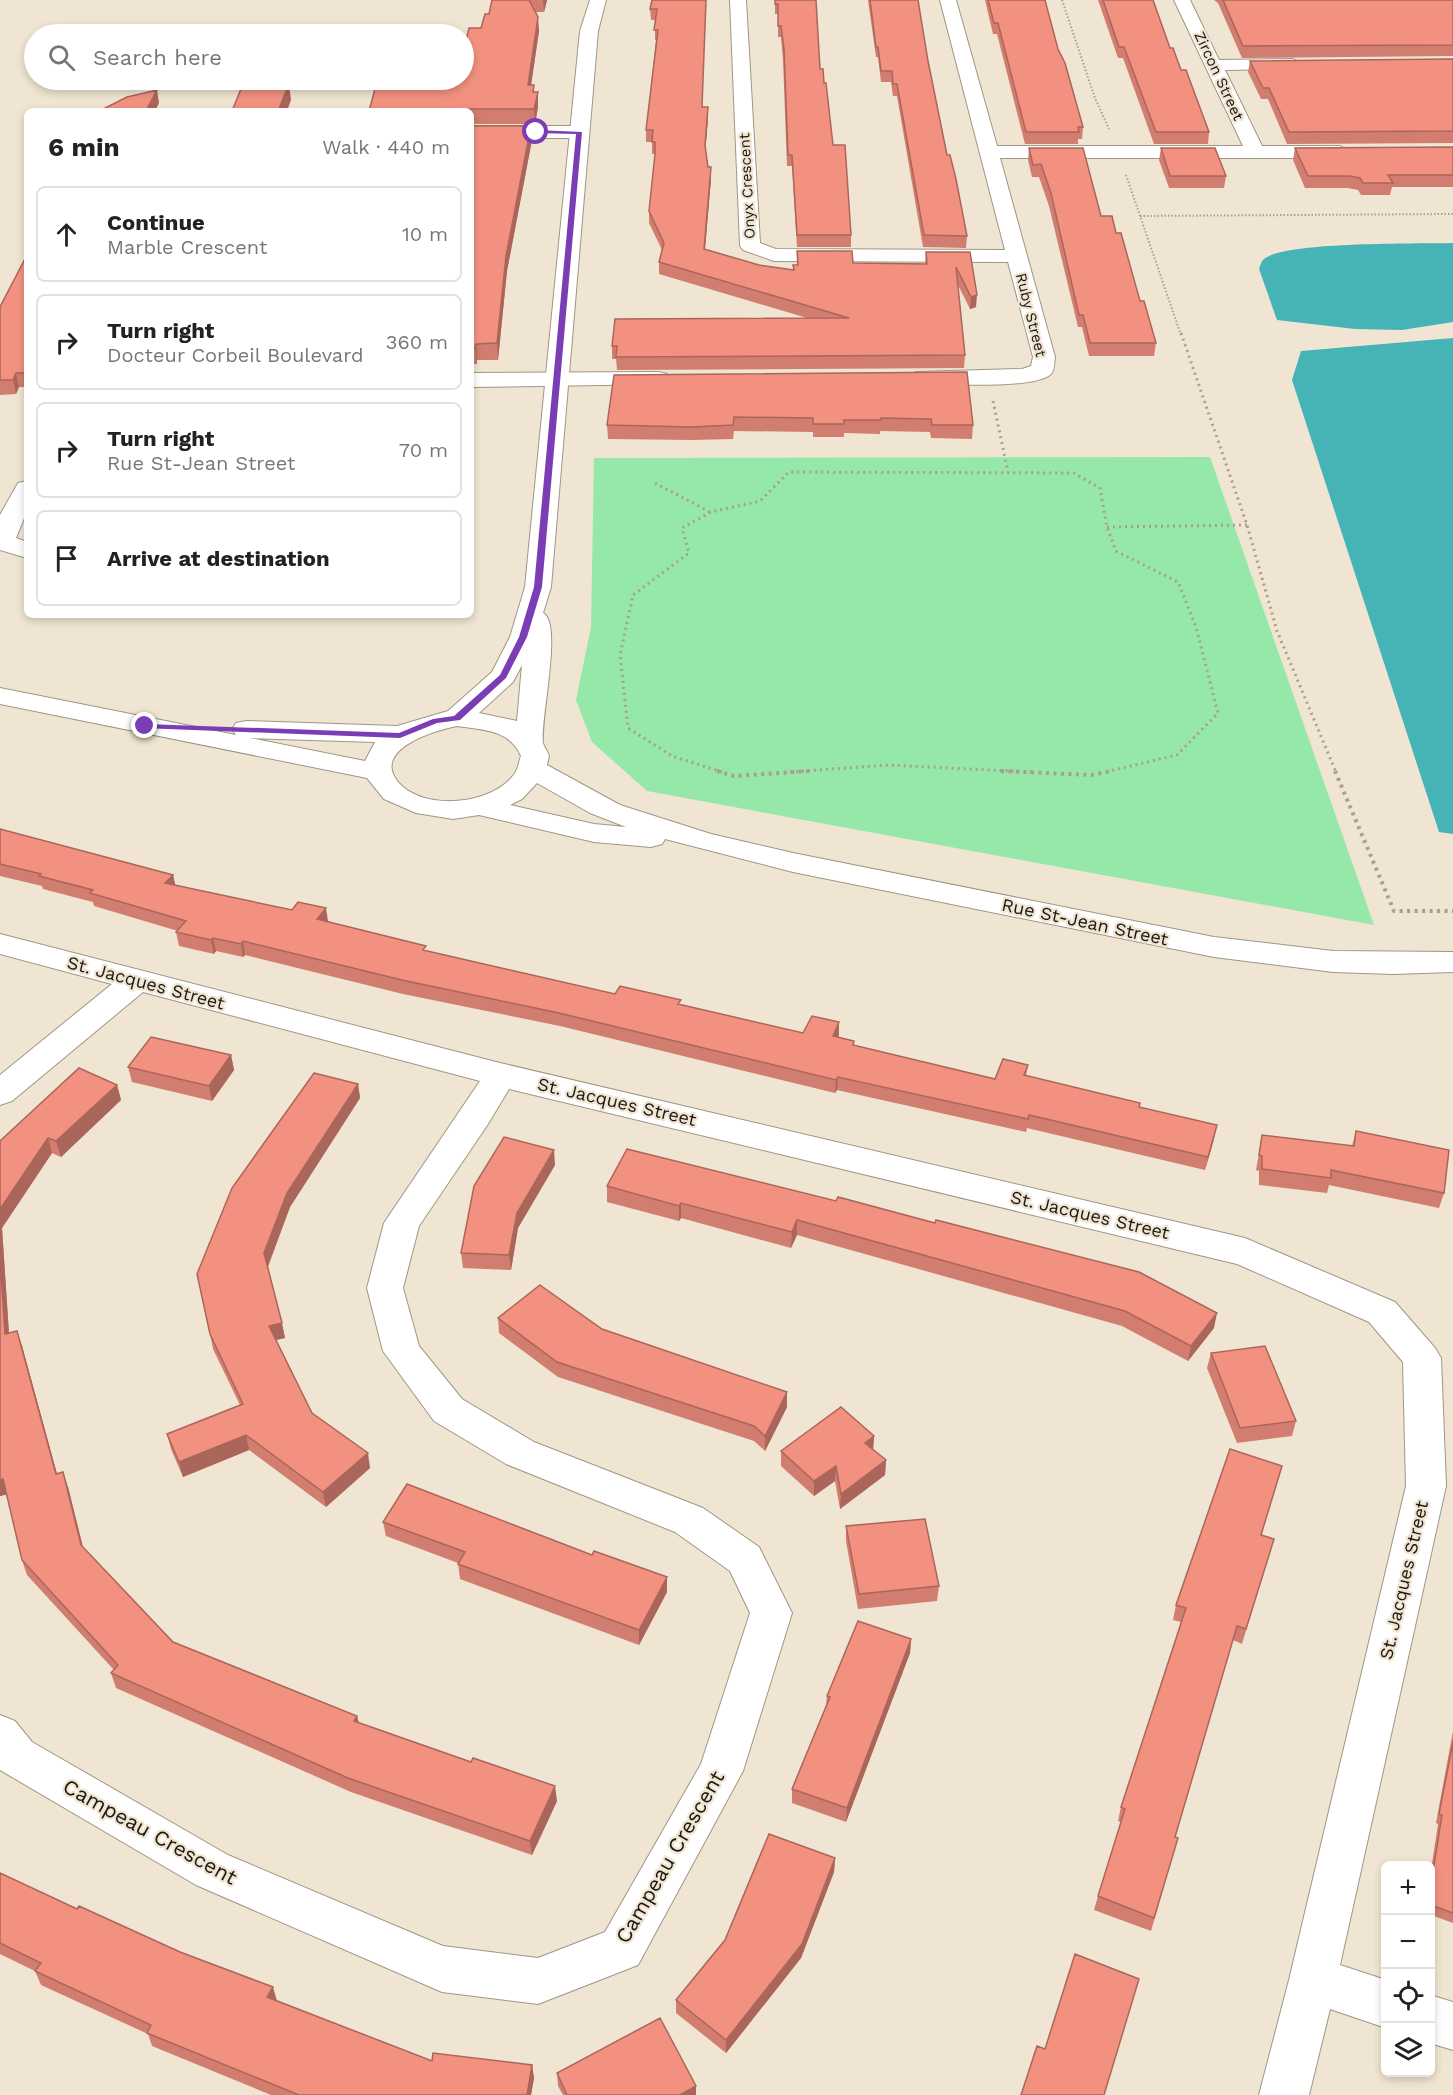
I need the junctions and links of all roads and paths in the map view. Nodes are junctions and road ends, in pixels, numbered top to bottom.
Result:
1 (598, 0) edge
2 (738, 0) edge
3 (948, 0) edge
4 (1062, 0) edge
5 (1182, 0) edge
6 (1311, 64) edge
7 (1214, 65) junction
8 (474, 132) edge
9 (579, 132) junction
10 (1119, 151) junction
11 (989, 152) junction
12 (1255, 152) junction
13 (1360, 152) edge
14 (1453, 214) edge
15 (1140, 216) junction
16 (1017, 256) junction
17 (906, 377) edge
18 (987, 377) junction
19 (683, 378) edge
20 (558, 379) junction
21 (474, 380) edge
22 (1008, 472) junction
23 (655, 483) dead end
24 (24, 494) edge
25 (711, 512) junction
26 (1247, 525) junction
27 (1107, 527) junction
28 (24, 549) edge
29 (534, 606) junction
30 (0, 696) edge
31 (457, 718) junction
32 (145, 726) junction
33 (400, 735) junction
34 (533, 756) junction
35 (379, 772) junction
36 (481, 807) junction
37 (721, 846) junction
38 (1453, 911) edge
39 (0, 944) edge
40 (1453, 962) edge
41 (136, 981) junction
42 (500, 1075) junction
43 (0, 1093) edge
44 (0, 1735) edge
45 (1313, 1980) junction
46 (1381, 2002) edge
47 (1435, 2020) edge
48 (1453, 2026) edge
49 (1284, 2095) edge

1 - 9 street
2 - 16 street, Onyx Crescent
3 - 11 street, Ruby Street
4 - 10 path
5 - 7 street, Zircon Street
6 - 7 street
7 - 12 street, Zircon Street
8 - 9 street
9 - 20 street
10 - 11 street
10 - 12 street
10 - 15 path
11 - 16 street, Ruby Street
12 - 13 street
14 - 15 path
15 - 26 path
16 - 18 street, Ruby Street
17 - 18 street, Ruby Street
18 - 22 path
19 - 20 street
20 - 21 street
20 - 29 street
22 - 25 path
22 - 27 path
23 - 25 path
24 - 28 street
25 - 27 path
26 - 27 path
26 - 38 path
29 - 31 street
29 - 34 street
30 - 32 street, Rue St-Jean Street
31 - 33 street, Rue St-Jean Street
31 - 34 street, Rue St-Jean Street
32 - 33 street, Rue St-Jean Street
32 - 35 street, Rue St-Jean Street
33 - 35 street, Rue St-Jean Street
34 - 36 street, Rue St-Jean Street
34 - 37 street, Rue St-Jean Street
35 - 36 street, Rue St-Jean Street
36 - 37 street, Rue St-Jean Street
37 - 40 street, Rue St-Jean Street
39 - 41 street, St. Jacques Street
41 - 42 street, St. Jacques Street
41 - 43 street
42 - 44 street, Campeau Crescent
42 - 45 street, St. Jacques Street
45 - 46 street
45 - 49 street, St. Jacques Street
47 - 48 street

